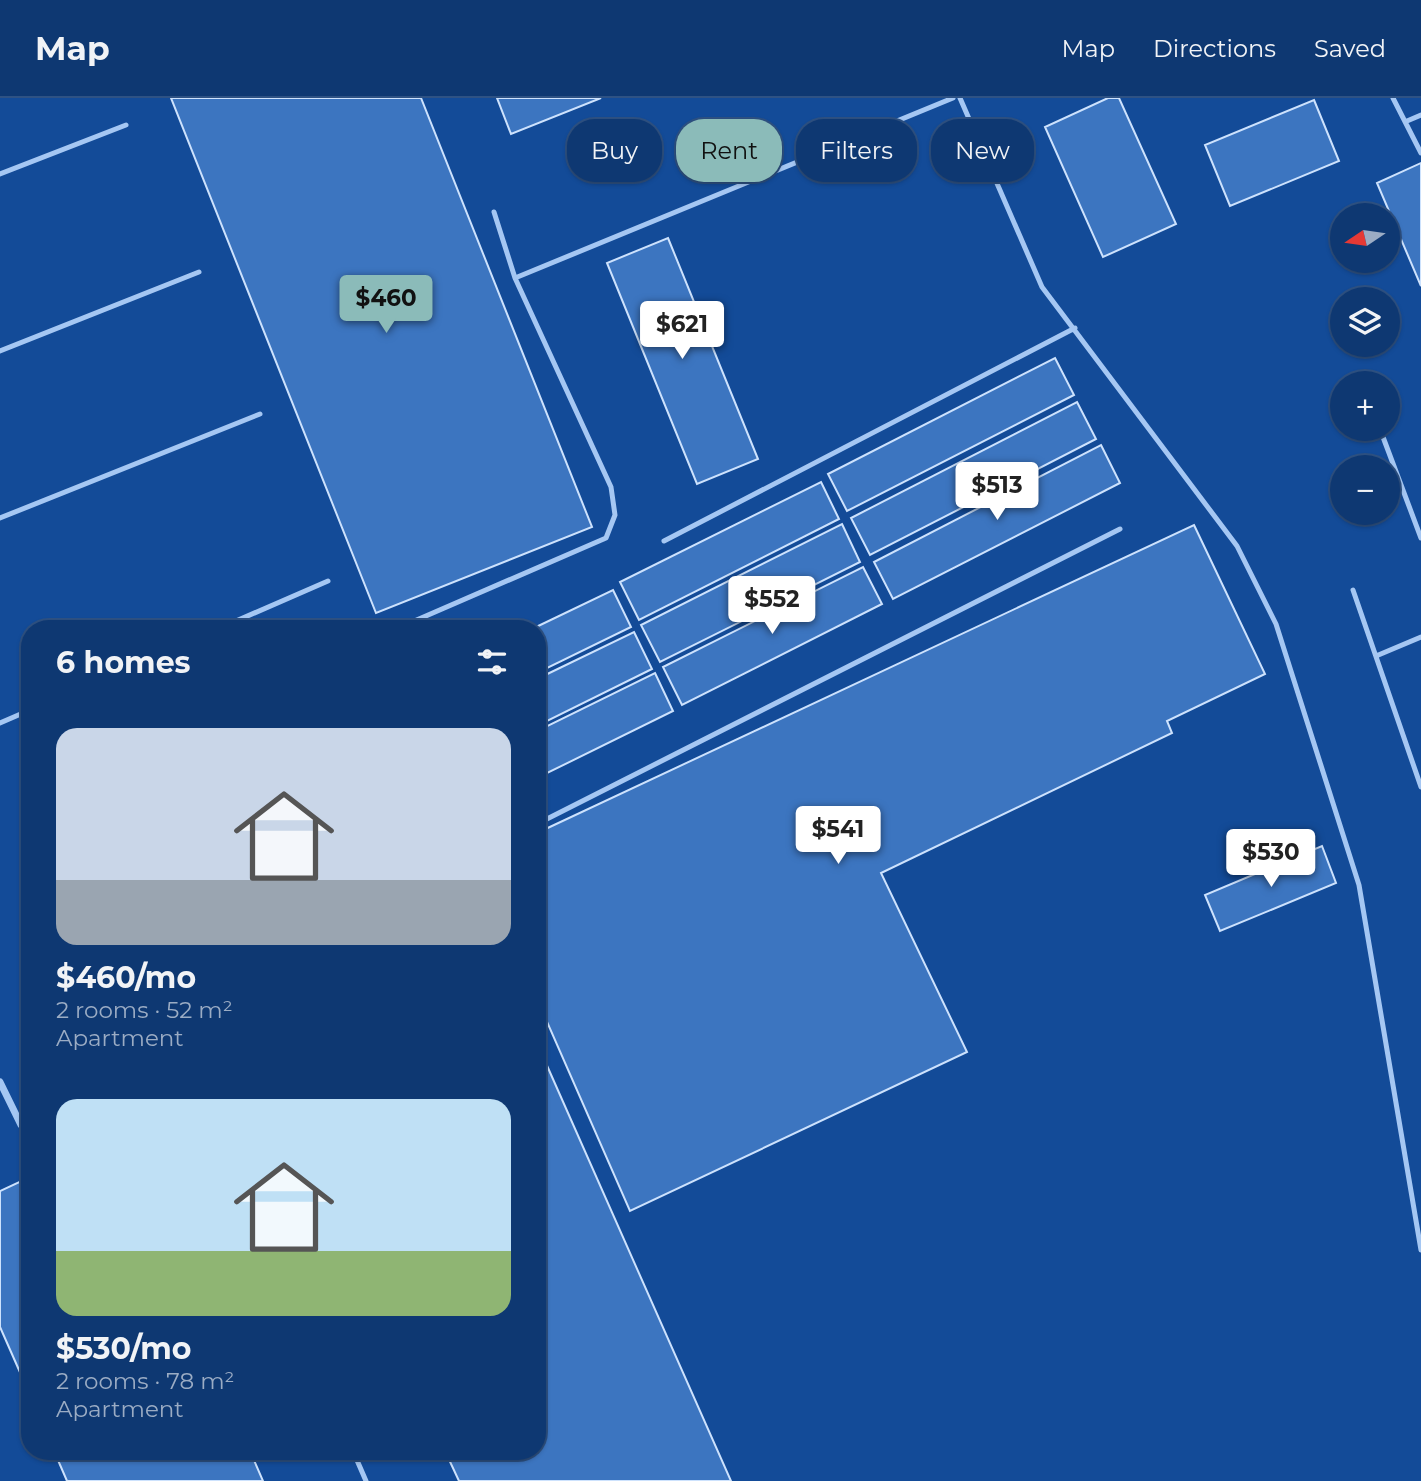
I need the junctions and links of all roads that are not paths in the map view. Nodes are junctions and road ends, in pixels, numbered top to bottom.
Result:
1 (953, 98) edge
2 (960, 98) edge
3 (1393, 98) edge
4 (1421, 114) edge
5 (1407, 121) junction
6 (126, 125) dead end
7 (1421, 153) edge
8 (0, 174) edge
9 (494, 212) dead end
10 (199, 272) dead end
11 (515, 278) junction
12 (1076, 328) junction
13 (0, 351) edge
14 (260, 414) dead end
15 (1385, 441) edge
16 (0, 518) edge
17 (1120, 529) dead end
18 (1421, 538) edge
19 (664, 541) dead end
20 (328, 581) dead end
21 (1353, 590) dead end
22 (238, 620) edge
23 (417, 620) edge
24 (1421, 637) edge
25 (1376, 656) junction
26 (21, 714) edge
27 (0, 723) edge
28 (1421, 788) edge
29 (546, 819) edge
30 (0, 1083) edge
31 (21, 1125) edge
32 (1421, 1250) edge
33 (357, 1460) edge
34 (366, 1481) edge

1 - 11 lane
2 - 12 lane
3 - 5 lane
4 - 5 lane
5 - 7 lane
6 - 8 lane
9 - 11 lane
10 - 13 lane
11 - 23 lane
12 - 19 lane
12 - 32 lane
14 - 16 lane
15 - 18 lane
17 - 29 lane
20 - 22 lane
21 - 25 lane
24 - 25 lane
25 - 28 lane
26 - 27 lane
30 - 31 street
33 - 34 lane

